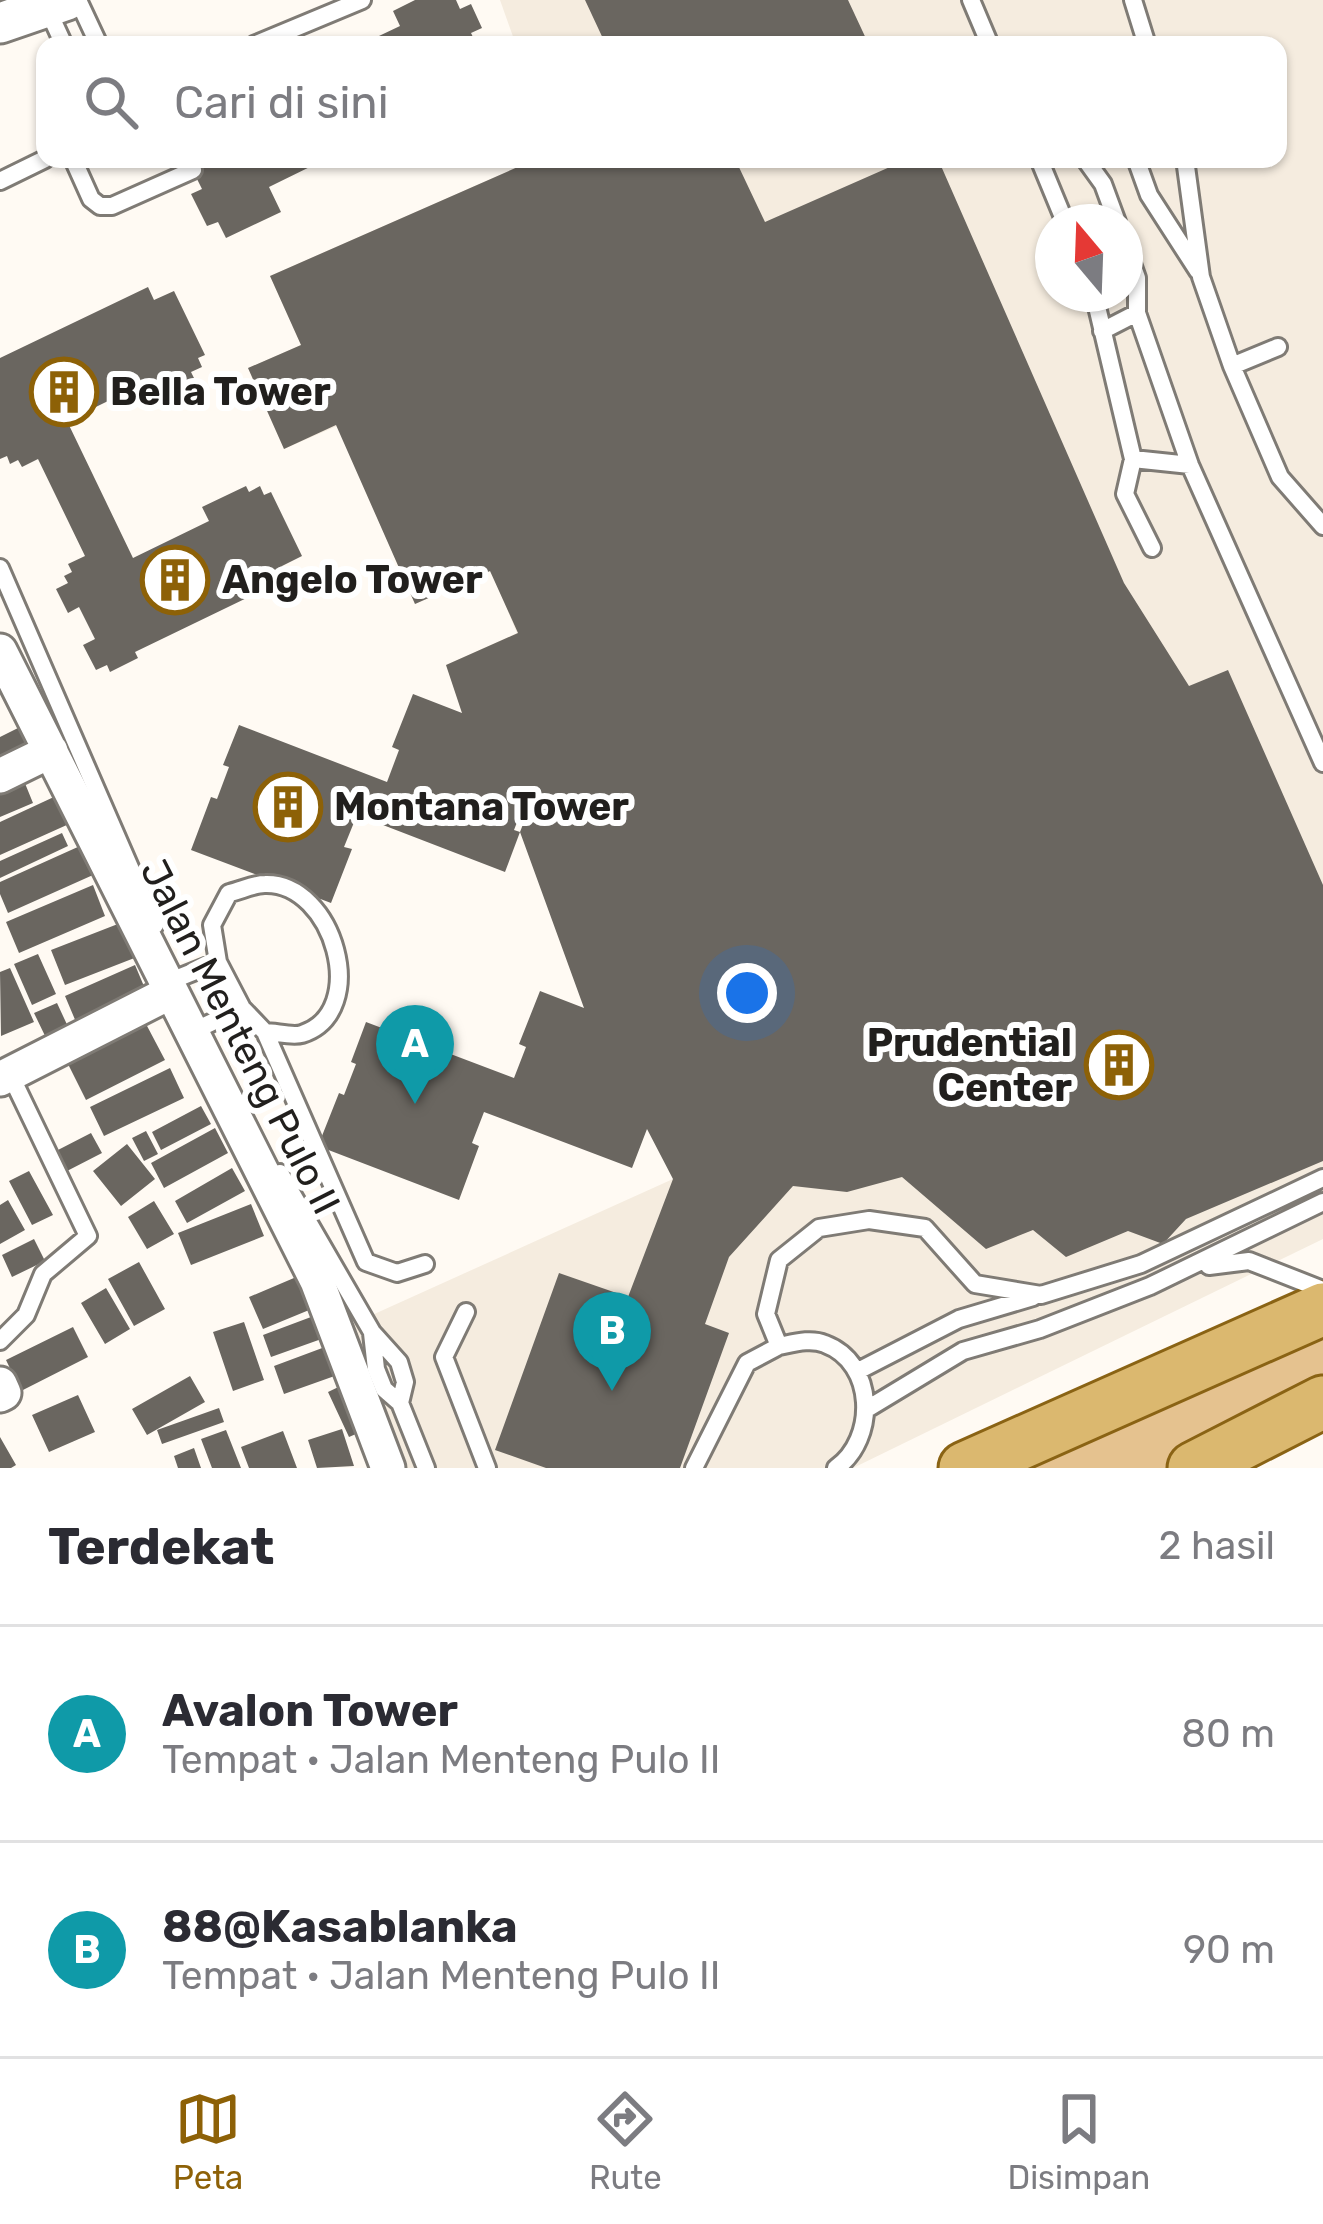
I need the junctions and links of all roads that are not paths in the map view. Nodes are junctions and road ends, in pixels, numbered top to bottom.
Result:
1 (362, 0) edge
2 (971, 0) edge
3 (1132, 0) edge
4 (37, 8) edge
5 (57, 36) edge
6 (84, 36) edge
7 (276, 36) edge
8 (986, 36) edge
9 (1145, 36) edge
10 (36, 163) edge
11 (77, 168) edge
12 (1043, 168) edge
13 (1091, 168) edge
14 (1139, 168) edge
15 (1186, 168) edge
16 (193, 170) dead end
17 (0, 181) edge
18 (1058, 204) edge
19 (1110, 204) edge
20 (1201, 277) junction
21 (1098, 312) edge
22 (1137, 313) joint
23 (1102, 331) junction
24 (1278, 346) dead end
25 (1232, 366) junction
26 (1133, 459) junction
27 (1190, 465) junction
28 (1323, 526) edge
29 (1152, 548) dead end
30 (0, 568) edge
31 (0, 651) edge
32 (1301, 718) junction
33 (1323, 727) edge
34 (51, 751) junction
35 (1323, 763) edge
36 (0, 776) edge
37 (218, 962) junction
38 (174, 986) junction
39 (242, 1008) junction
40 (202, 1027) junction
41 (265, 1031) junction
42 (5, 1076) edge
43 (1323, 1178) edge
44 (1323, 1202) edge
45 (424, 1264) dead end
46 (1179, 1273) junction
47 (1323, 1291) edge
48 (1041, 1295) junction
49 (1323, 1309) edge
50 (466, 1312) dead end
51 (959, 1319) junction
52 (0, 1341) edge
53 (779, 1346) junction
54 (963, 1351) junction
55 (858, 1371) junction
56 (1323, 1402) edge
57 (867, 1409) junction
58 (388, 1468) edge
59 (426, 1468) edge
60 (488, 1468) edge
61 (694, 1468) edge
62 (836, 1468) edge
63 (965, 1468) edge
64 (1195, 1468) edge

1 - 7 lane
2 - 8 lane
3 - 9 lane
4 - 5 lane
4 - 6 lane
10 - 17 lane
11 - 16 lane
12 - 18 lane
13 - 19 lane
14 - 20 lane
15 - 20 lane
20 - 25 lane
21 - 23 lane
22 - 23 lane
22 - 27 lane
23 - 26 lane
24 - 25 lane
25 - 28 lane
26 - 27 lane
26 - 29 lane
27 - 32 lane
30 - 38 lane
31 - 34 street, Jalan Menteng Pulo II
32 - 33 lane
32 - 35 lane
34 - 36 street
34 - 38 street, Jalan Menteng Pulo II
37 - 38 lane
37 - 39 lane
37 - 41 lane
38 - 40 lane
38 - 42 street
38 - 58 street, Jalan Menteng Pulo II
39 - 40 lane
39 - 41 lane
40 - 59 lane
41 - 45 lane
42 - 52 lane
43 - 48 lane
44 - 46 lane
46 - 47 lane
46 - 54 lane
48 - 51 lane
48 - 53 lane
49 - 63 main road
50 - 60 lane
51 - 54 lane
51 - 55 lane
53 - 55 lane
53 - 61 lane
54 - 57 lane
55 - 57 lane
56 - 64 main road
57 - 62 lane

